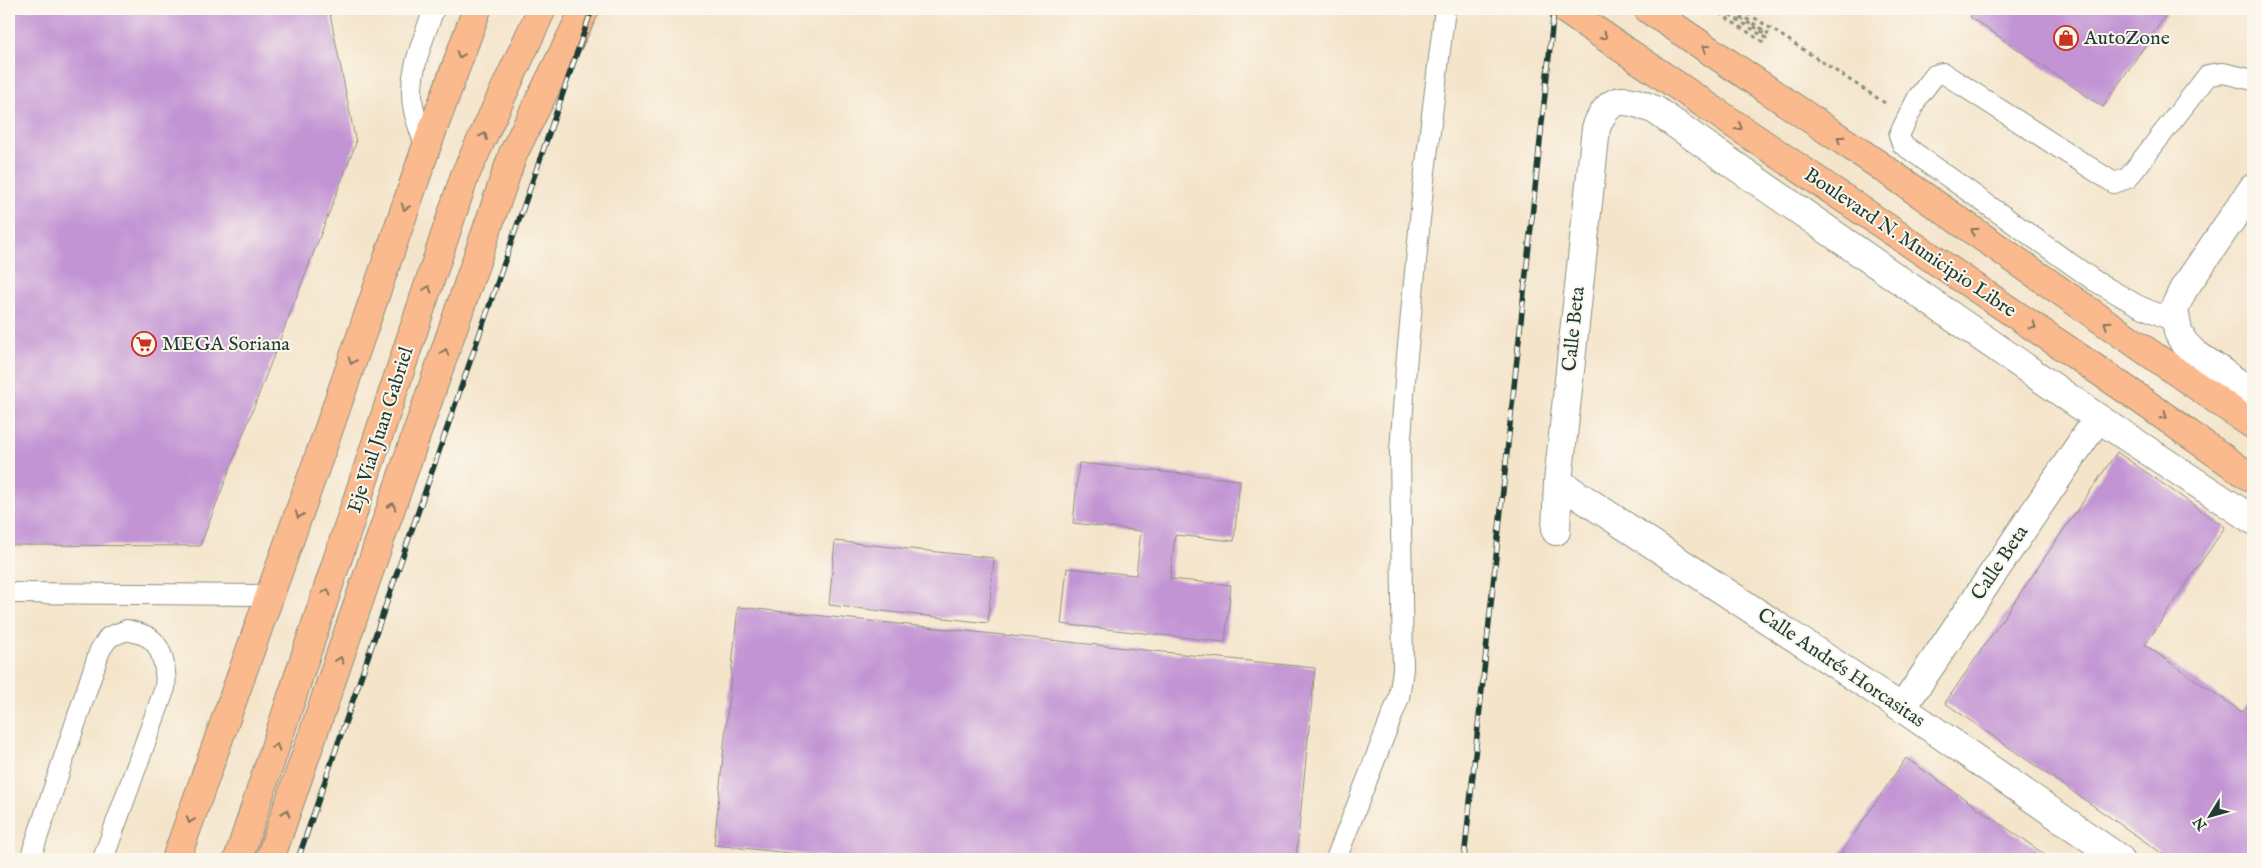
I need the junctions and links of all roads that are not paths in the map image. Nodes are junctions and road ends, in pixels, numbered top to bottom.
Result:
1 (434, 9) edge
2 (477, 9) edge
3 (542, 9) edge
4 (585, 9) edge
5 (1445, 9) edge
6 (1564, 9) edge
7 (1648, 9) edge
8 (2253, 80) edge
9 (426, 148) junction
10 (2253, 188) edge
11 (2175, 322) junction
12 (2253, 393) edge
13 (2098, 418) junction
14 (2253, 425) edge
15 (2253, 479) edge
16 (1558, 482) junction
17 (2253, 520) edge
18 (1556, 531) dead end
19 (9, 593) edge
20 (270, 595) junction
21 (1902, 708) junction
22 (30, 859) edge
23 (103, 859) edge
24 (176, 859) edge
25 (238, 859) edge
26 (270, 859) edge
27 (1336, 859) edge
28 (2120, 859) edge

1 - 9 lane
2 -> 9 main road
25 -> 3 main road, Eje Vial Juan Gabriel
26 -> 4 main road
5 - 27 lane
6 -> 15 main road, Boulevard N. Municipio Libre
14 -> 7 main road
8 - 11 lane
9 -> 20 main road
10 - 11 street
11 - 12 street
13 - 16 street, Calle Beta
13 - 17 street
13 - 21 street, Calle Beta
16 - 18 street, Calle Beta
16 - 21 street, Calle Andrés Horcasitas
19 - 20 lane
20 -> 24 main road
21 - 28 street, Calle Andrés Horcasitas
22 - 23 lane

